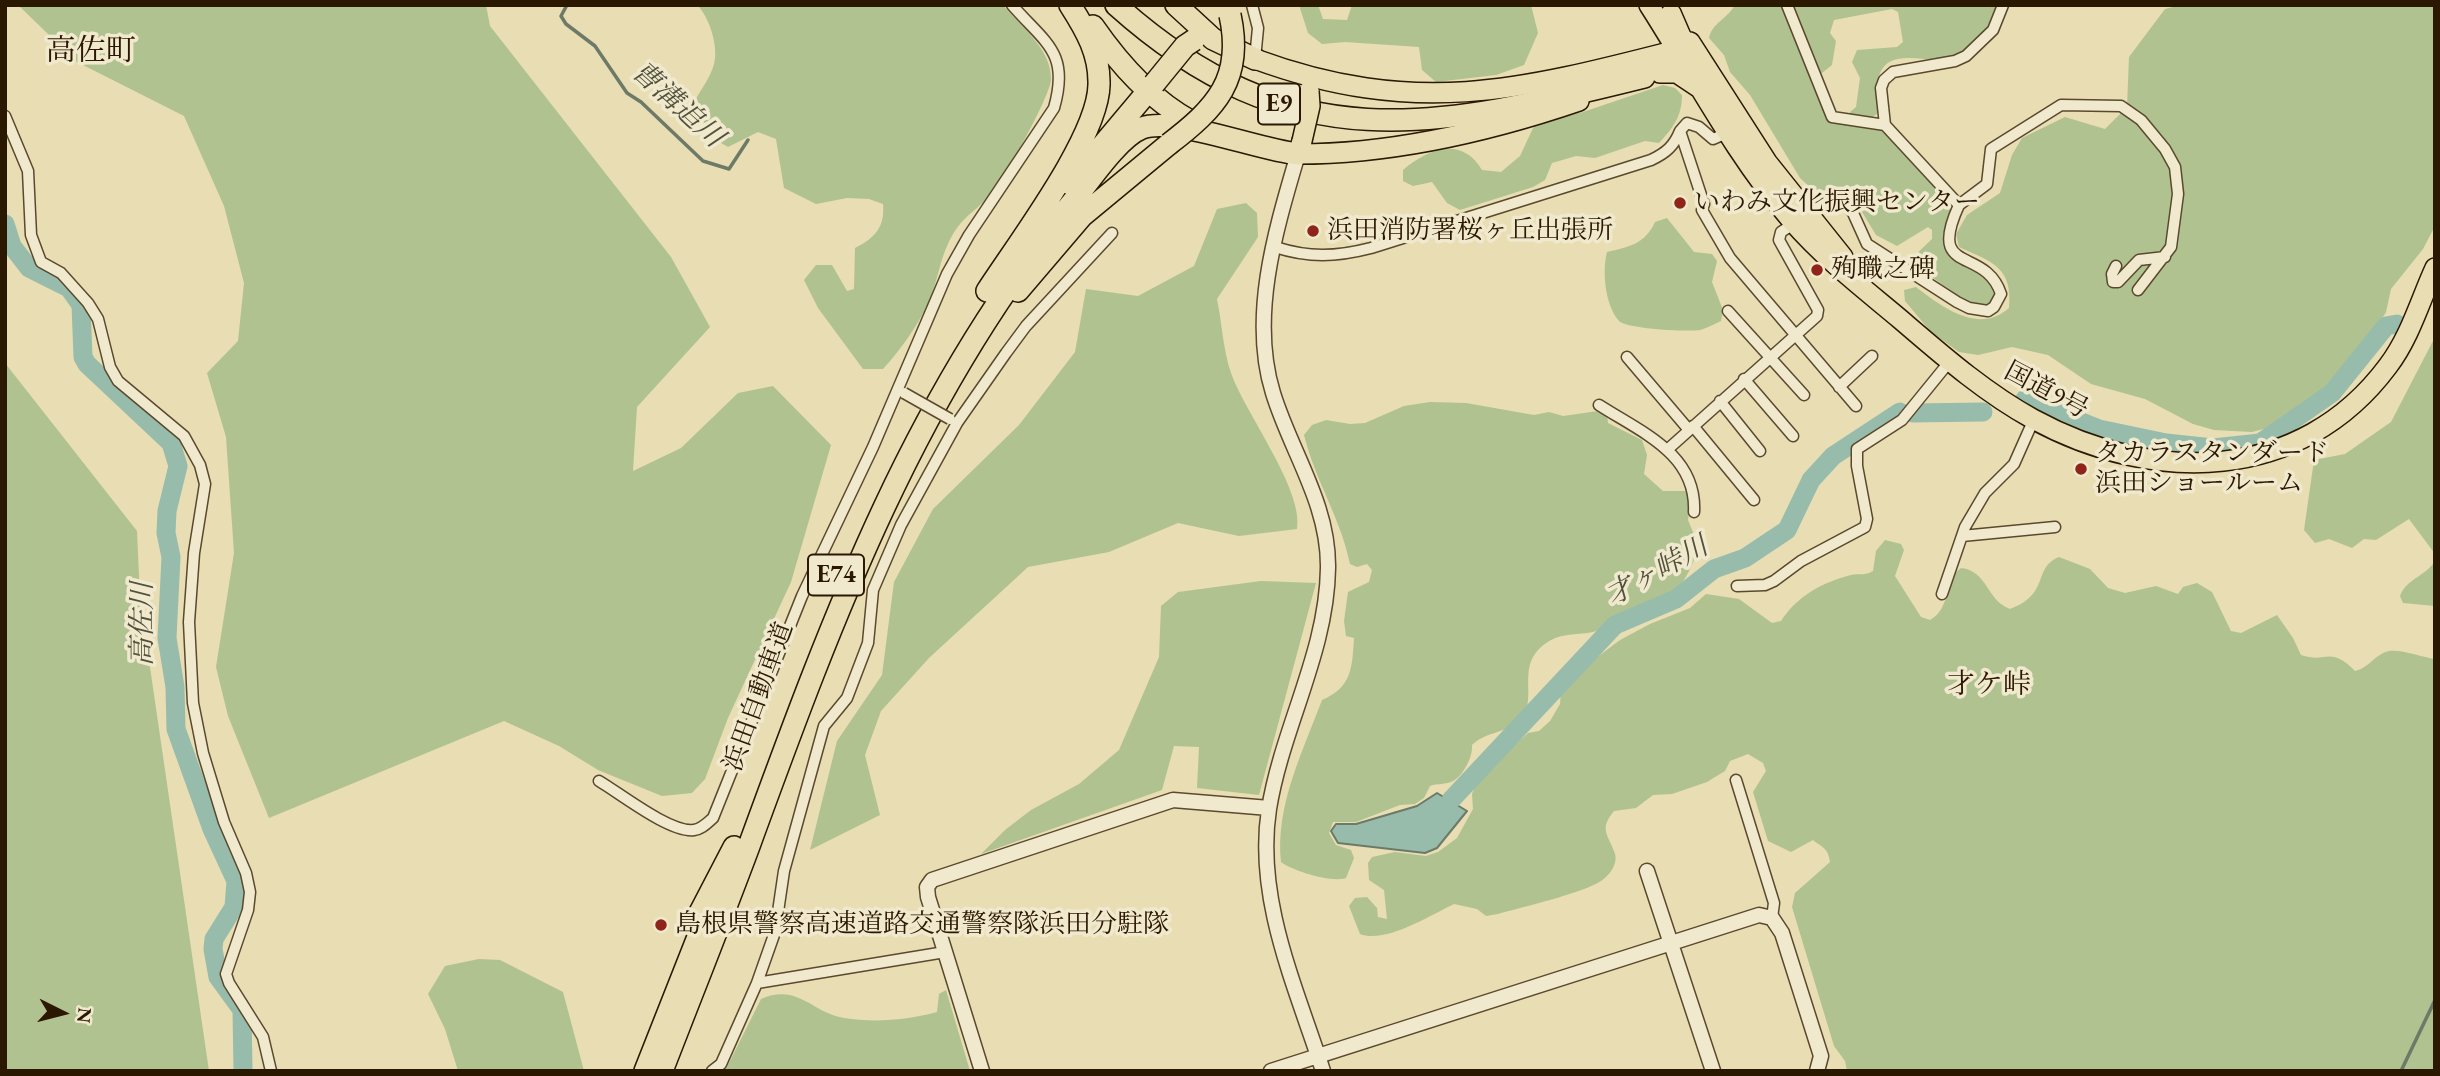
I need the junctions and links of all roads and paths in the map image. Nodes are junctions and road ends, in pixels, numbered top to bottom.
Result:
1 (1012, 5) edge
2 (1070, 5) edge
3 (1079, 5) edge
4 (1116, 5) edge
5 (1176, 5) edge
6 (1252, 5) edge
7 (1787, 5) edge
8 (2003, 5) edge
9 (1659, 8) edge
10 (1228, 10) edge
11 (1204, 39) junction
12 (1688, 54) junction
13 (1255, 59) junction
14 (1608, 66) junction
15 (1652, 75) junction
16 (1304, 83) junction
17 (1151, 88) junction
18 (1701, 90) junction
19 (1469, 114) junction
20 (5, 116) edge
21 (1885, 125) junction
22 (1680, 131) junction
23 (1729, 132) junction
24 (1249, 146) junction
25 (1300, 148) junction
26 (1959, 205) junction
27 (1800, 218) junction
28 (1112, 233) dead end
29 (1275, 247) junction
30 (2165, 257) junction
31 (2116, 266) dead end
32 (2434, 270) edge
33 (2138, 290) dead end
34 (1728, 311) dead end
35 (971, 318) junction
36 (1795, 335) junction
37 (1872, 356) dead end
38 (1627, 357) dead end
39 (1769, 357) junction
40 (1950, 361) junction
41 (1744, 379) junction
42 (1839, 387) junction
43 (900, 391) junction
44 (1804, 395) dead end
45 (1720, 401) junction
46 (1599, 405) dead end
47 (1856, 406) dead end
48 (948, 415) junction
49 (2034, 419) junction
50 (1691, 428) junction
51 (1793, 436) dead end
52 (1667, 450) junction
53 (1760, 451) dead end
54 (1754, 500) dead end
55 (1694, 512) dead end
56 (2055, 527) dead end
57 (1962, 536) junction
58 (1737, 586) dead end
59 (1942, 594) dead end
60 (1736, 780) dead end
61 (599, 781) dead end
62 (1269, 808) junction
63 (740, 849) junction
64 (1647, 871) dead end
65 (1772, 918) junction
66 (1672, 942) junction
67 (945, 952) junction
68 (757, 983) junction
69 (1318, 1056) junction
70 (271, 1071) edge
71 (639, 1071) edge
72 (645, 1071) edge
73 (662, 1071) edge
74 (670, 1071) edge
75 (712, 1071) edge
76 (982, 1071) edge
77 (1271, 1071) edge
78 (1323, 1071) edge
79 (1713, 1071) edge
80 (1817, 1071) edge

1 - 43 street
2 - 35 highway
3 - 17 highway
4 - 19 highway, E9
5 - 11 highway
6 - 13 street
7 - 21 street
8 - 21 street
9 - 12 highway, 国道9号
9 - 14 highway
10 - 48 highway, bridge
11 - 13 highway
11 - 17 highway, bridge
12 - 14 highway
12 - 15 highway
12 - 18 highway, 国道9号
12 - 19 highway, E9
12 - 27 highway, 国道9号
13 - 16 highway
14 - 16 highway
15 - 18 highway
15 - 19 highway, E9
15 - 25 highway
16 - 25 highway, bridge
17 - 24 highway
17 - 35 highway
18 - 23 highway, 国道9号
20 - 70 street
21 - 26 street
22 - 23 street
22 - 29 street
22 - 36 street
23 - 27 highway, 国道9号
24 - 25 highway
24 - 48 highway, E74
25 - 29 street
26 - 27 street
26 - 30 street
27 - 36 street
27 - 40 highway, 国道9号
28 - 48 street
29 - 62 street
30 - 31 street
30 - 33 street
32 - 49 highway, 国道9号
34 - 39 street
35 - 63 highway, 浜田自動車道 / E74
36 - 39 street
36 - 42 street
37 - 42 street
38 - 50 street
39 - 41 street
39 - 44 street
40 - 49 highway, 国道9号
40 - 58 street
41 - 45 street
41 - 51 street
42 - 47 street
43 - 48 street, bridge
43 - 61 street
45 - 50 street
45 - 53 street
46 - 52 street
48 - 63 highway, 浜田自動車道 / E74
48 - 68 street
49 - 57 street
50 - 52 street
50 - 54 street
52 - 55 street
56 - 57 street
57 - 59 street
60 - 65 street
62 - 67 street
62 - 69 street
63 - 71 highway, E74
63 - 72 highway, 浜田自動車道 / E74
63 - 73 highway, 浜田自動車道 / E74
63 - 74 highway, E74
64 - 66 street
65 - 66 street
65 - 80 street
66 - 69 street
66 - 79 street
67 - 68 street
67 - 76 street
68 - 75 street
69 - 77 street
69 - 78 street

